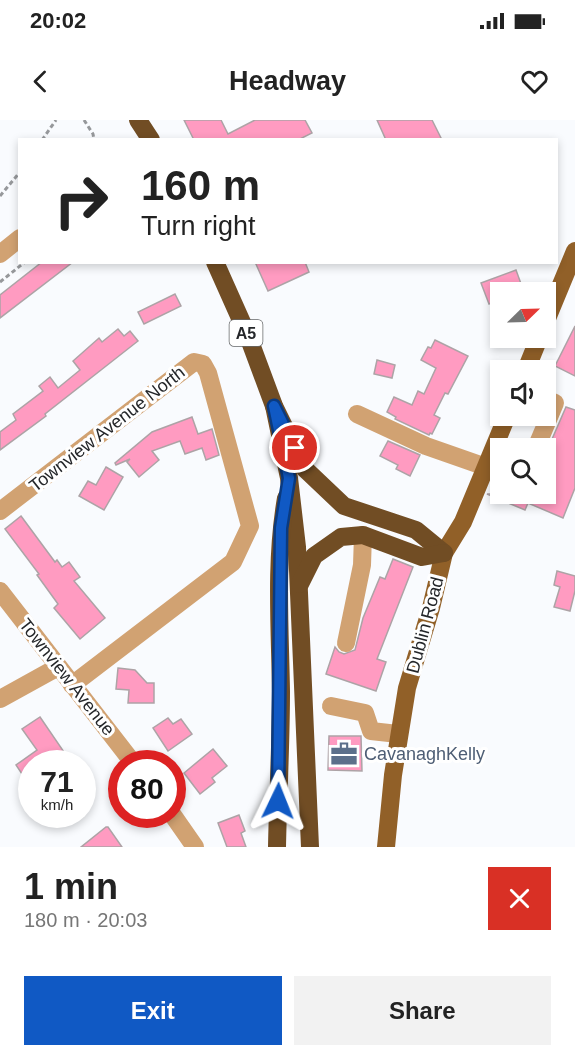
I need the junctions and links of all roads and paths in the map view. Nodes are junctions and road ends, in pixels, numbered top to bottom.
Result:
1 (56, 120) edge
2 (84, 120) edge
3 (138, 120) edge
4 (43, 138) edge
5 (94, 138) edge
6 (150, 138) edge
7 (18, 174) edge
8 (0, 196) edge
9 (18, 240) edge
10 (575, 251) edge
11 (0, 254) edge
12 (22, 264) edge
13 (216, 264) edge
14 (0, 282) edge
15 (556, 297) edge
16 (274, 406) junction
17 (357, 414) dead end
18 (503, 426) edge
19 (486, 467) junction
20 (289, 478) junction
21 (0, 511) edge
22 (363, 535) junction
23 (444, 553) junction
24 (298, 586) junction
25 (0, 591) edge
26 (346, 643) dead end
27 (58, 668) junction
28 (72, 685) junction
29 (0, 699) edge
30 (331, 706) dead end
31 (398, 734) junction
32 (123, 750) edge
33 (182, 828) edge
34 (195, 847) edge
35 (277, 847) edge
36 (310, 847) edge
37 (386, 847) edge

1 - 4 path
2 - 5 path
3 - 6 highway
7 - 8 path
9 - 11 street
10 - 15 main road
12 - 14 path
13 - 16 highway, A5
16 - 20 highway, A5
16 - 23 highway
17 - 19 street
18 - 19 main road, Dublin Road
19 - 23 main road, Dublin Road
20 - 24 highway, A5
20 - 35 highway
21 - 28 street, Townview Avenue North
22 - 23 highway
22 - 24 highway
22 - 26 street
23 - 31 main road, Dublin Road
24 - 36 highway, A5
25 - 27 street, Townview Avenue
27 - 28 street, Townview Avenue
27 - 29 street
28 - 32 street, Townview Avenue
30 - 31 street
31 - 37 main road, Dublin Road
33 - 34 street

